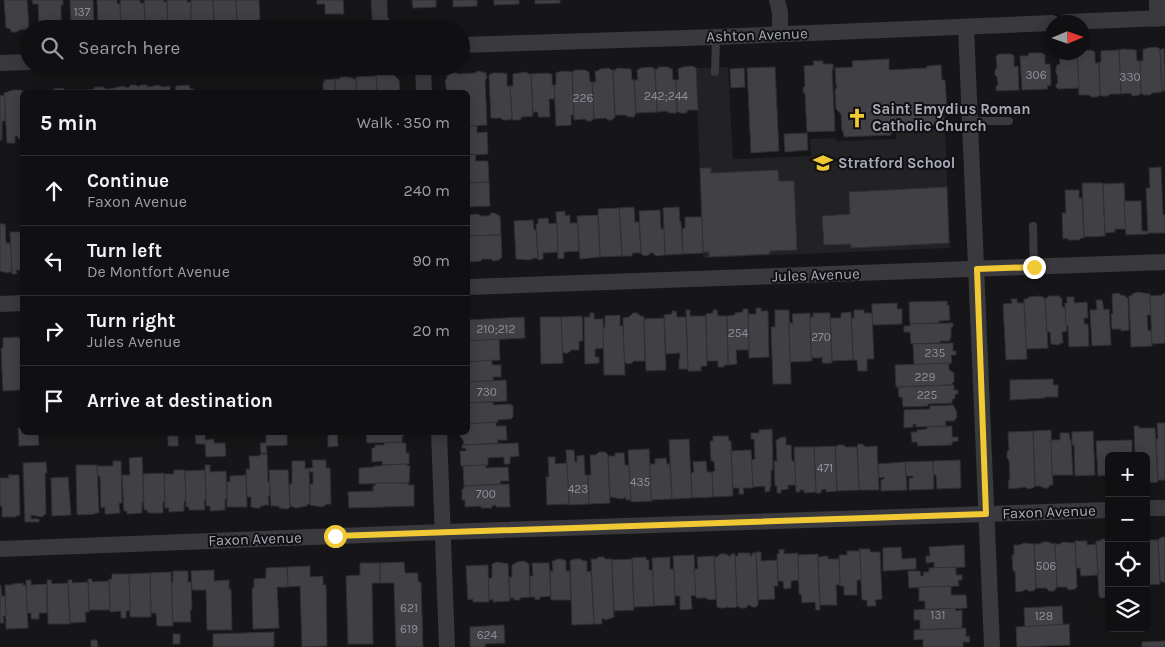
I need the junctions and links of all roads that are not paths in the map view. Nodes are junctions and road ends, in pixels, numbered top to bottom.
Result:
1 (378, 0) edge
2 (777, 0) edge
3 (1157, 0) edge
4 (1161, 18) edge
5 (380, 20) edge
6 (1090, 21) edge
7 (1045, 23) edge
8 (966, 27) junction
9 (780, 34) junction
10 (716, 37) junction
11 (470, 45) edge
12 (20, 62) edge
13 (0, 63) edge
14 (715, 72) dead end
15 (423, 75) edge
16 (424, 90) edge
17 (970, 121) junction
18 (1010, 121) dead end
19 (1033, 226) dead end
20 (1165, 262) edge
21 (1034, 267) junction
22 (977, 269) junction
23 (470, 287) edge
24 (20, 303) edge
25 (0, 304) edge
26 (439, 435) edge
27 (1150, 508) edge
28 (1165, 508) edge
29 (1105, 510) edge
30 (986, 514) junction
31 (443, 532) junction
32 (0, 549) edge
33 (447, 647) edge
34 (992, 647) edge

1 - 5 street
2 - 9 street
3 - 4 street
4 - 6 street
7 - 8 street, Ashton Avenue
8 - 9 street, Ashton Avenue
8 - 17 street
9 - 10 street, Ashton Avenue
10 - 11 street, Ashton Avenue
10 - 14 lane
12 - 13 street
15 - 16 street
17 - 18 lane
17 - 22 street
19 - 21 lane
20 - 21 street, Jules Avenue
21 - 22 street, Jules Avenue
22 - 23 street, Jules Avenue
22 - 30 street
24 - 25 street
26 - 31 street
27 - 28 street
29 - 30 street, Faxon Avenue
30 - 31 street, Faxon Avenue
30 - 34 street
31 - 32 street, Faxon Avenue
31 - 33 street

